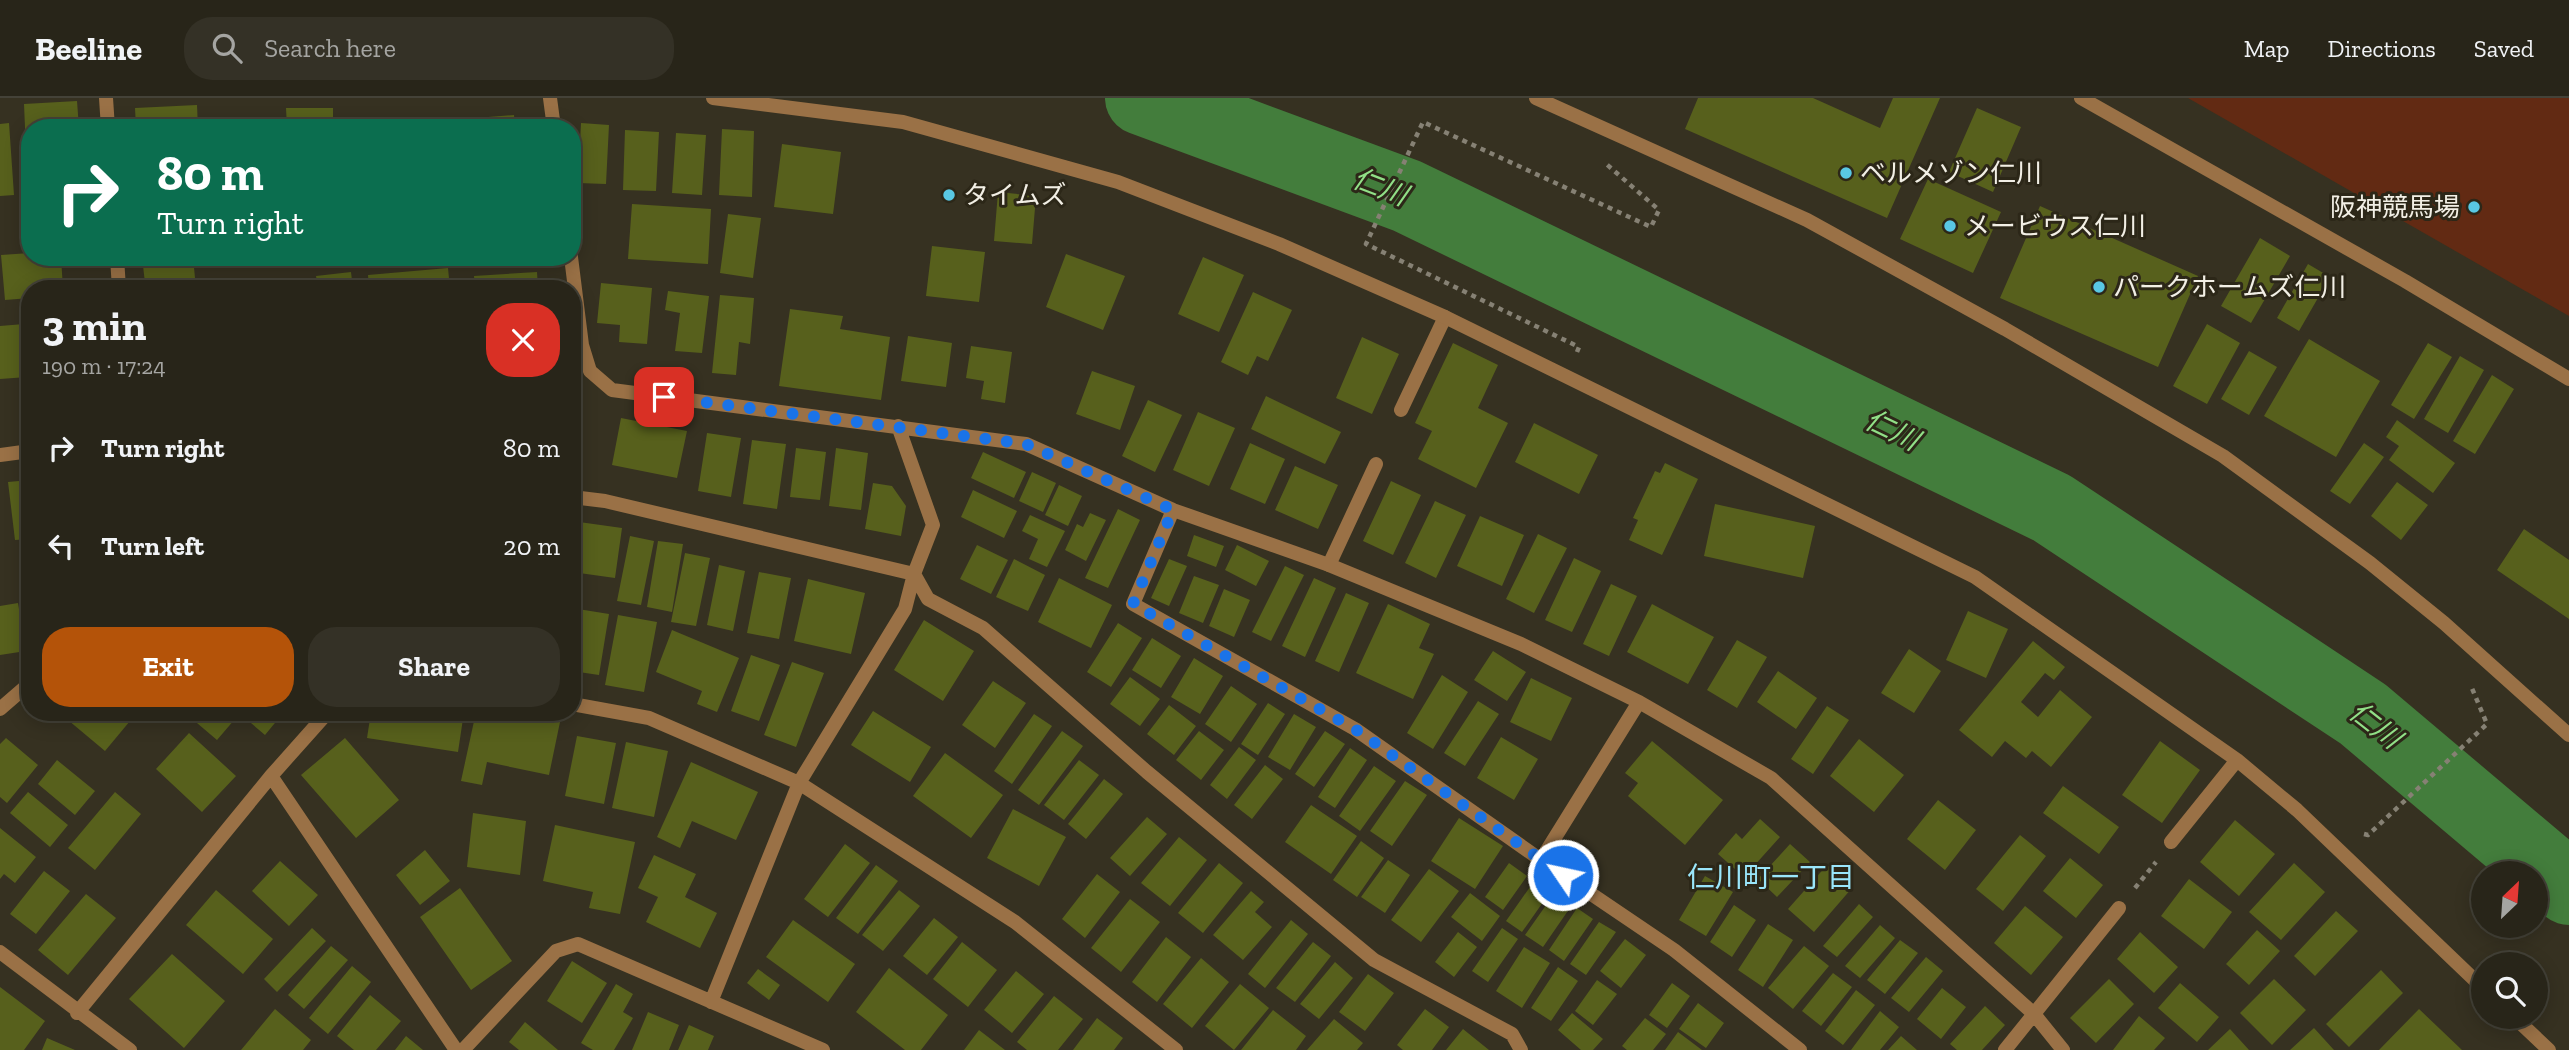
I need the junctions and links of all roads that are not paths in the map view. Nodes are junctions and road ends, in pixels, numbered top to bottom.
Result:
1 (106, 98) edge
2 (550, 98) edge
3 (713, 98) edge
4 (1536, 98) edge
5 (2081, 98) edge
6 (107, 119) edge
7 (553, 119) edge
8 (1445, 317) junction
9 (581, 354) edge
10 (2569, 379) edge
11 (1401, 410) dead end
12 (898, 426) junction
13 (21, 452) edge
14 (0, 455) edge
15 (1376, 464) dead end
16 (581, 498) edge
17 (1173, 510) junction
18 (1329, 565) junction
19 (914, 575) junction
20 (21, 691) edge
21 (1640, 702) junction
22 (581, 706) edge
23 (0, 709) edge
24 (320, 721) edge
25 (2569, 734) edge
26 (2237, 760) junction
27 (271, 776) junction
28 (799, 783) junction
29 (2171, 842) road end
30 (1541, 860) junction
31 (2119, 908) road end
32 (0, 952) edge
33 (2471, 977) edge
34 (711, 1002) junction
35 (77, 1013) junction
36 (2034, 1014) junction
37 (2527, 1029) edge
38 (130, 1050) edge
39 (456, 1050) edge
40 (463, 1050) edge
41 (823, 1050) edge
42 (1176, 1050) edge
43 (1521, 1050) edge
44 (1800, 1050) edge
45 (2005, 1050) edge
46 (2063, 1050) edge
47 (2549, 1050) edge

1 - 6 street
2 - 7 street
3 - 8 street
4 - 25 street
5 - 10 street
8 - 11 street
8 - 26 street
9 - 12 street
12 - 17 street
12 - 19 street
13 - 14 street
15 - 18 street
16 - 19 street
17 - 18 street
17 - 30 street
18 - 21 street
19 - 28 street
19 - 43 street
20 - 23 street
21 - 30 street
21 - 36 street
22 - 28 street
24 - 27 street
26 - 29 street
26 - 33 street
27 - 35 street
27 - 39 street
28 - 34 street
28 - 42 street
30 - 44 street
31 - 36 street
32 - 35 street
34 - 40 street
34 - 41 street
35 - 38 street
36 - 45 street
36 - 46 street
37 - 47 street

